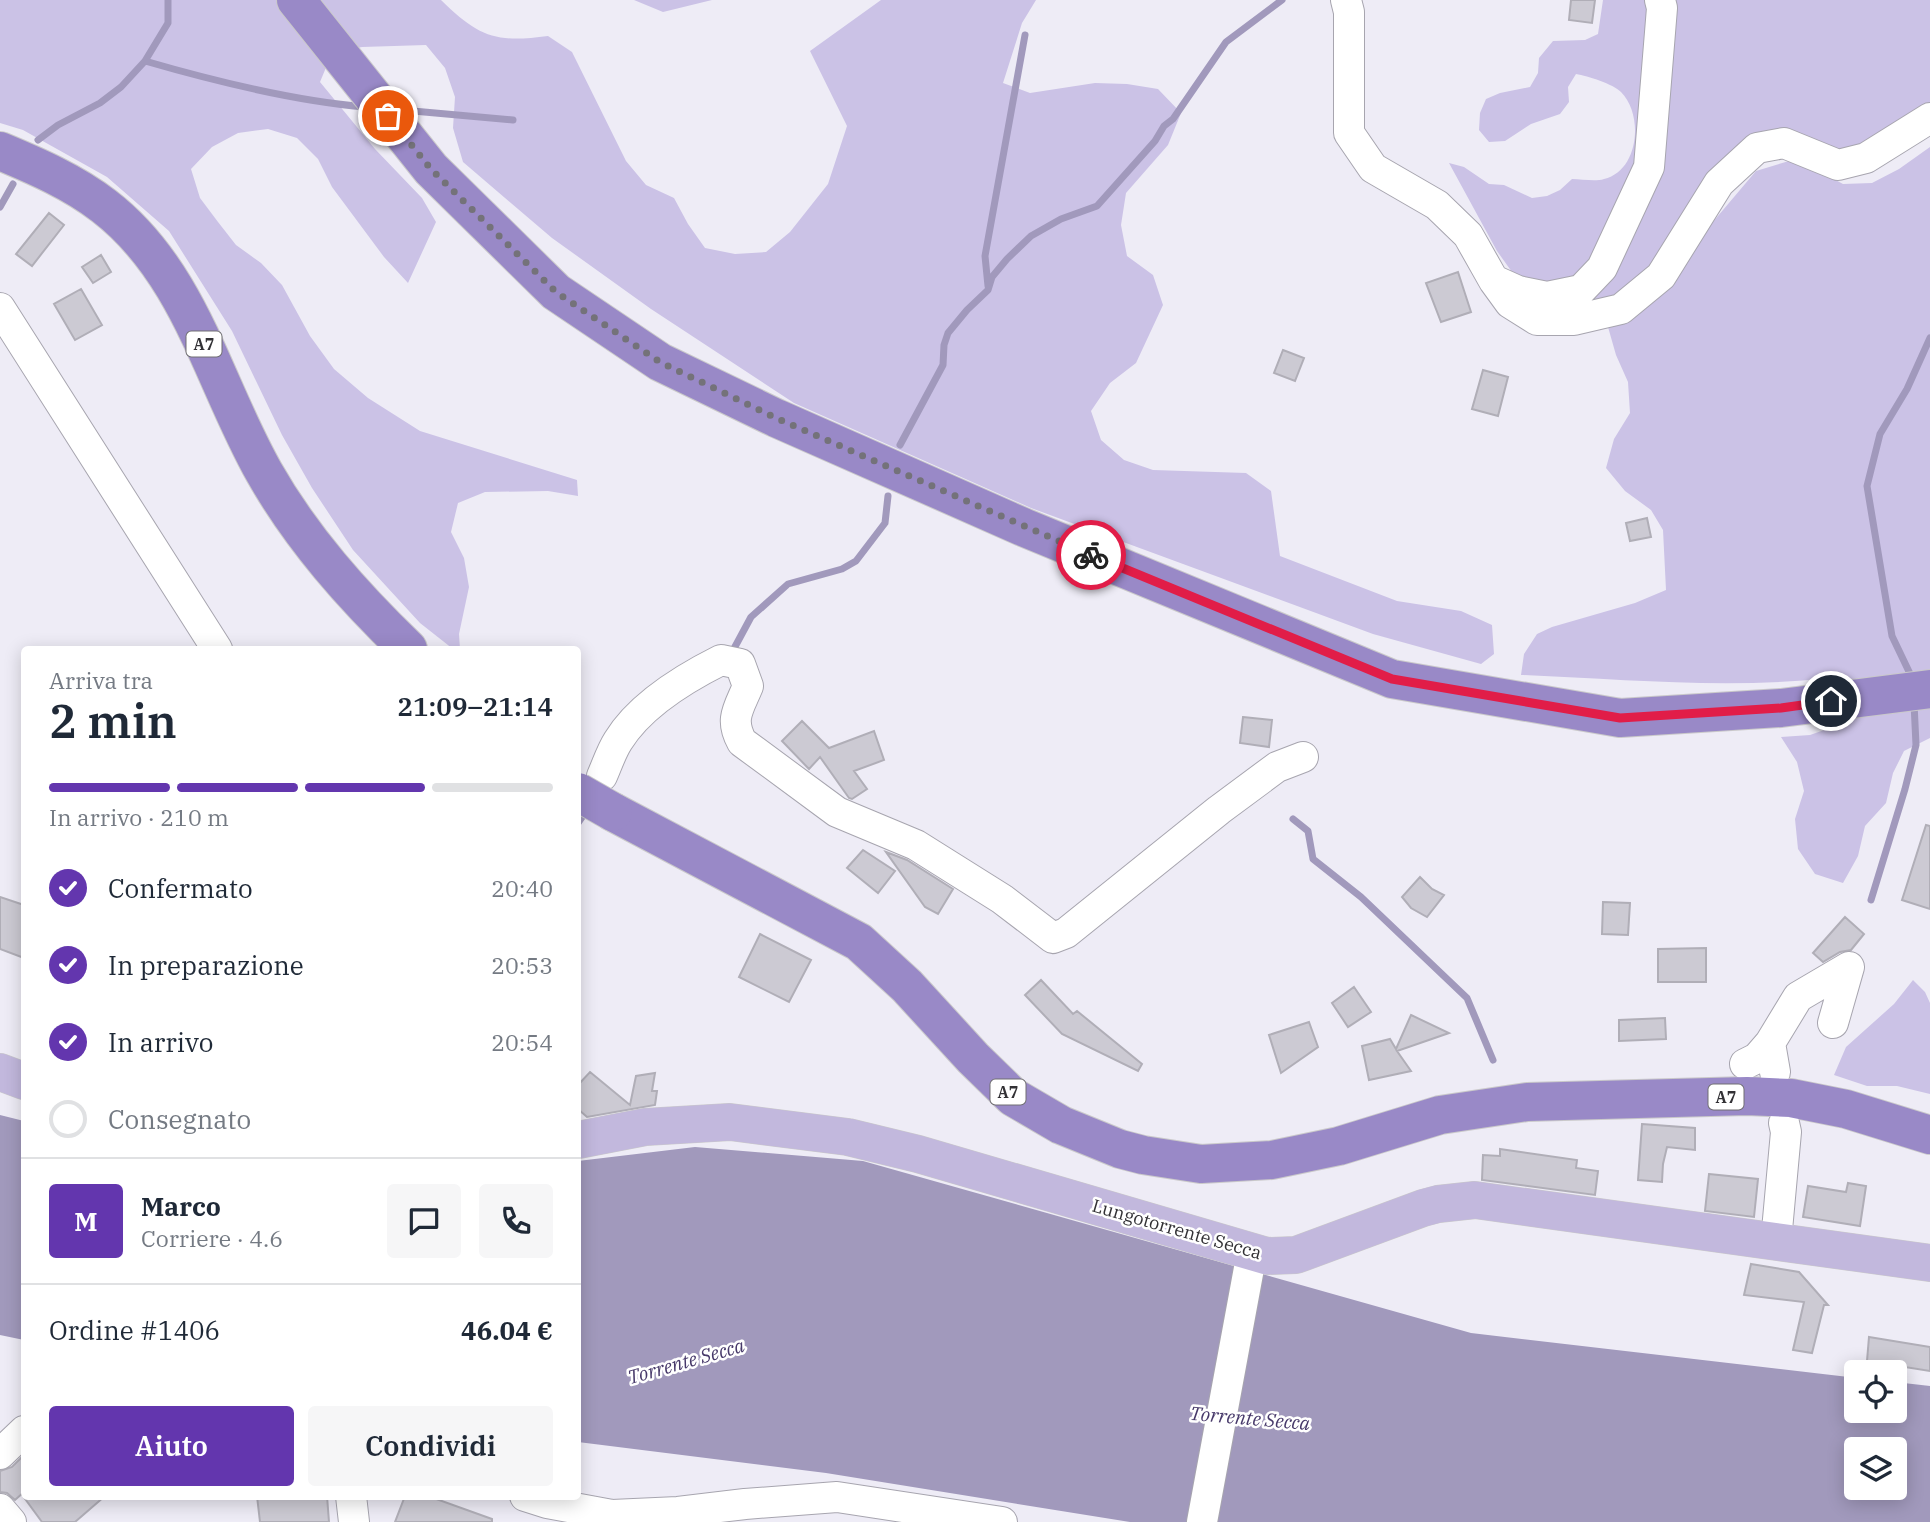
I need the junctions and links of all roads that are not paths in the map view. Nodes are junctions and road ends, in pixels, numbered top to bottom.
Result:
1 (296, 0) edge
2 (1346, 0) edge
3 (1660, 0) edge
4 (1930, 118) edge
5 (0, 151) edge
6 (1494, 281) junction
7 (0, 308) edge
8 (215, 646) edge
9 (405, 646) edge
10 (1930, 689) edge
11 (1303, 757) dead end
12 (590, 784) edge
13 (1833, 1023) dead end
14 (1770, 1042) junction
15 (1745, 1064) dead end
16 (0, 1072) edge
17 (1775, 1072) dead end
18 (21, 1081) edge
19 (1784, 1123) dead end
20 (1930, 1135) edge
21 (581, 1139) edge
22 (1776, 1241) junction
23 (1930, 1263) edge
24 (1250, 1264) junction
25 (21, 1434) edge
26 (0, 1454) edge
27 (351, 1500) edge
28 (538, 1500) edge
29 (0, 1509) edge
30 (678, 1517) edge
31 (11, 1522) edge
32 (354, 1522) edge
33 (1002, 1522) edge
34 (1202, 1522) edge

1 - 10 highway
2 - 6 street
3 - 6 street
4 - 6 street
5 - 9 highway, A7
7 - 8 street
11 - 12 street
12 - 20 highway, A7, bridge
13 - 14 street
14 - 15 street
14 - 17 street
16 - 18 main road
19 - 22 street
21 - 24 main road, Lungotorrente Secca
22 - 23 main road, Lungotorrente Secca
22 - 24 main road, Lungotorrente Secca
24 - 34 street
25 - 26 street
27 - 32 street
28 - 30 street
29 - 31 street
30 - 33 street

